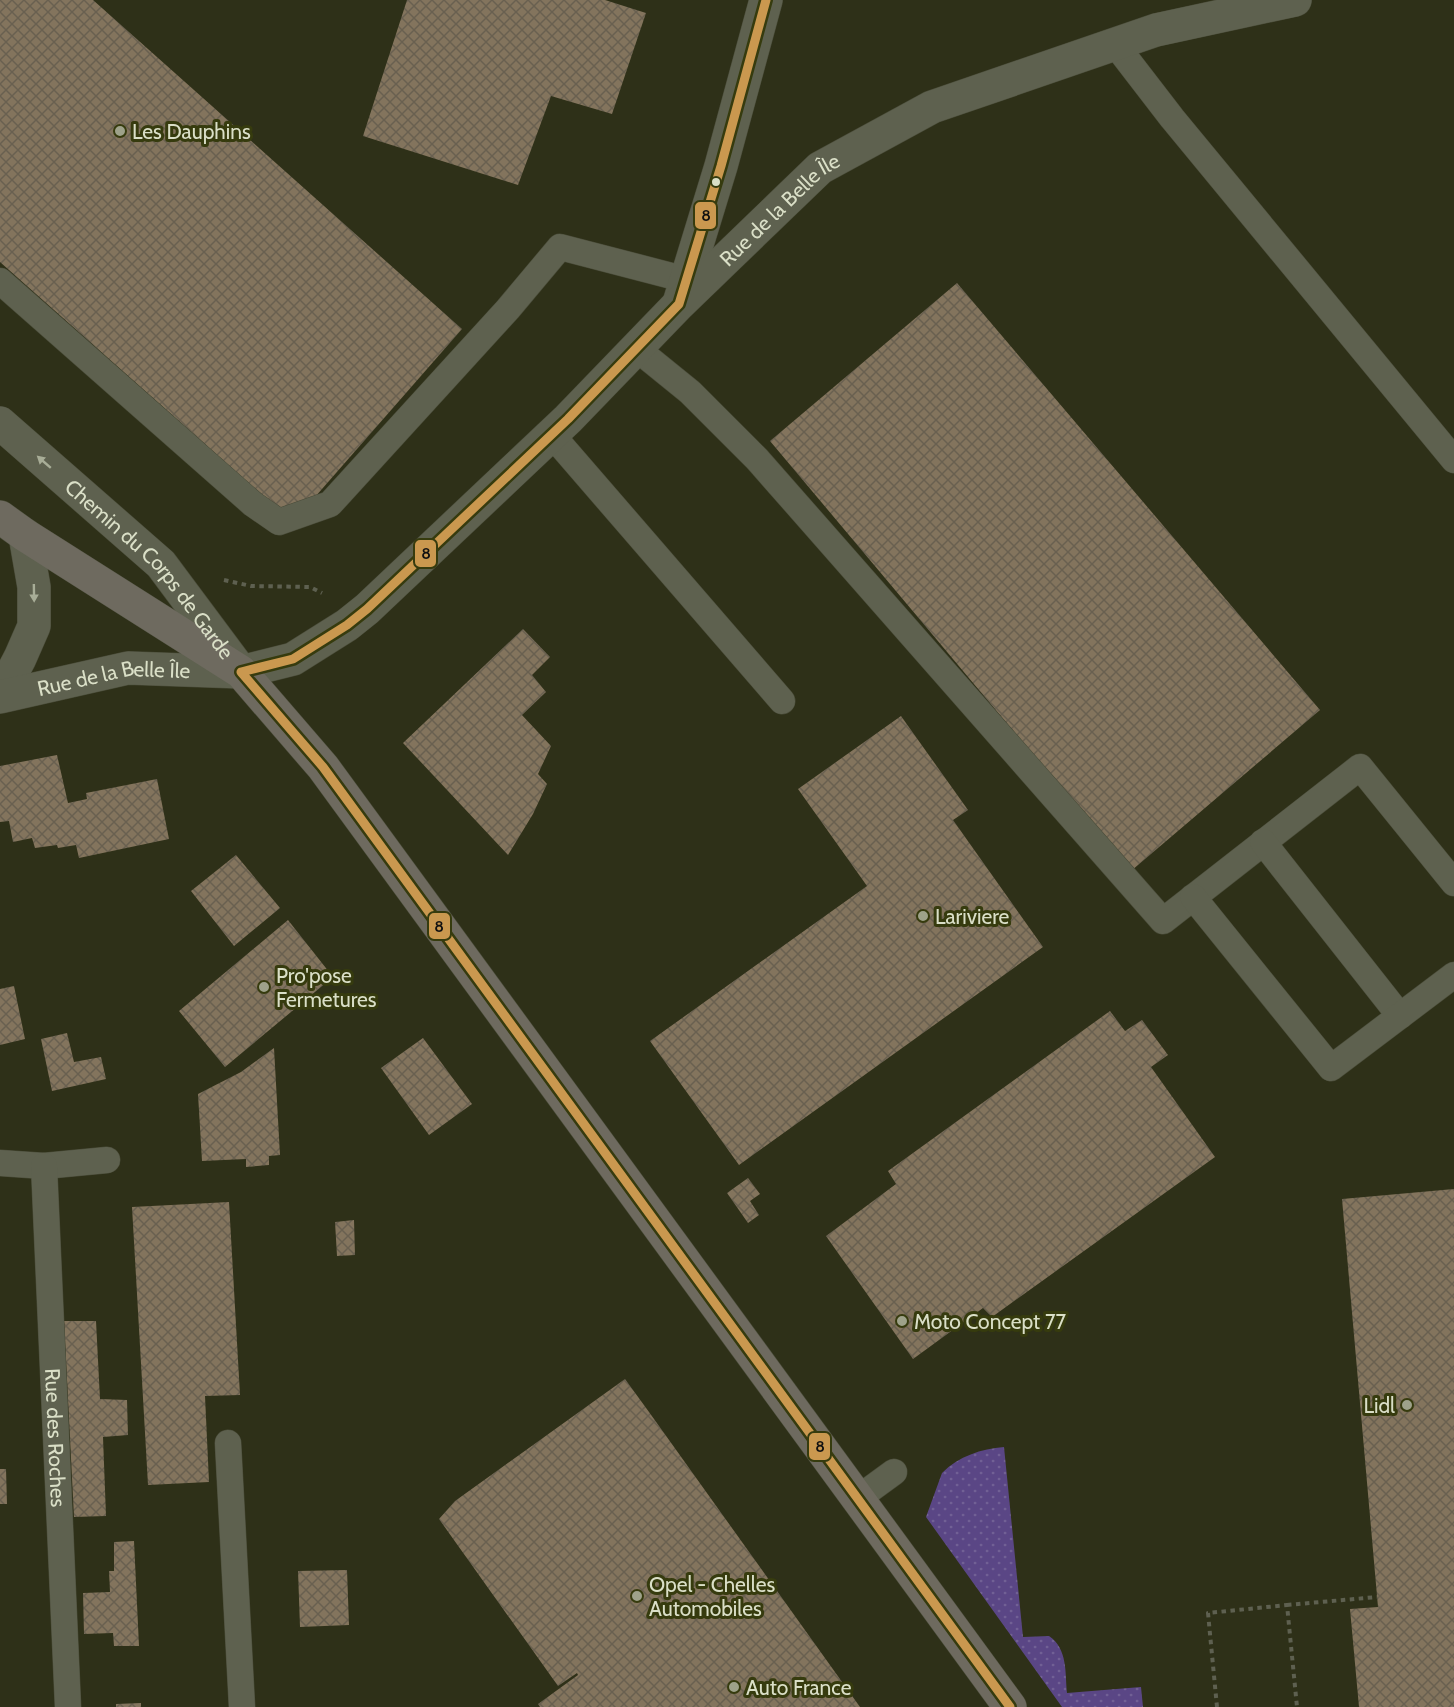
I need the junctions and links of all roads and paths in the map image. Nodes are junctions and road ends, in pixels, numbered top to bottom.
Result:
1 (766, 0) edge
2 (1295, 0) edge
3 (1115, 44) junction
4 (0, 281) edge
5 (683, 292) junction
6 (637, 349) junction
7 (0, 423) edge
8 (552, 435) junction
9 (1454, 460) edge
10 (13, 526) edge
11 (241, 672) junction
12 (0, 697) edge
13 (782, 701) dead end
14 (1263, 842) junction
15 (1454, 883) edge
16 (1193, 897) junction
17 (1454, 975) edge
18 (1400, 1016) junction
19 (107, 1160) dead end
20 (0, 1163) edge
21 (44, 1166) junction
22 (228, 1443) dead end
23 (894, 1472) dead end
24 (857, 1499) junction
25 (1377, 1597) dead end
26 (1287, 1605) junction
27 (68, 1707) edge
28 (242, 1707) edge
29 (1010, 1707) edge
30 (1217, 1707) edge
31 (1297, 1707) edge

1 - 5 street
2 - 3 street, Rue de la Belle Île
3 - 5 street, Rue de la Belle Île
3 - 9 lane
4 - 5 lane
5 - 6 street, Rue de la Belle Île
6 - 8 street, Rue de la Belle Île
6 - 16 lane
11 -> 7 street, Chemin du Corps de Garde
8 - 11 street, Rue de la Belle Île
8 - 13 lane
10 - 11 main road, Chemin du Corps de Garde
10 -> 12 street, Rue de la Belle Île
11 - 12 street, Rue de la Belle Île
11 - 24 main road
14 - 15 lane
14 - 16 lane
14 - 18 lane
16 - 18 lane
17 - 18 lane
19 - 21 lane
20 - 21 lane
21 - 27 lane, Rue des Roches
22 - 28 lane
23 - 24 lane
24 - 29 main road
25 - 26 path
26 - 30 path
26 - 31 path

